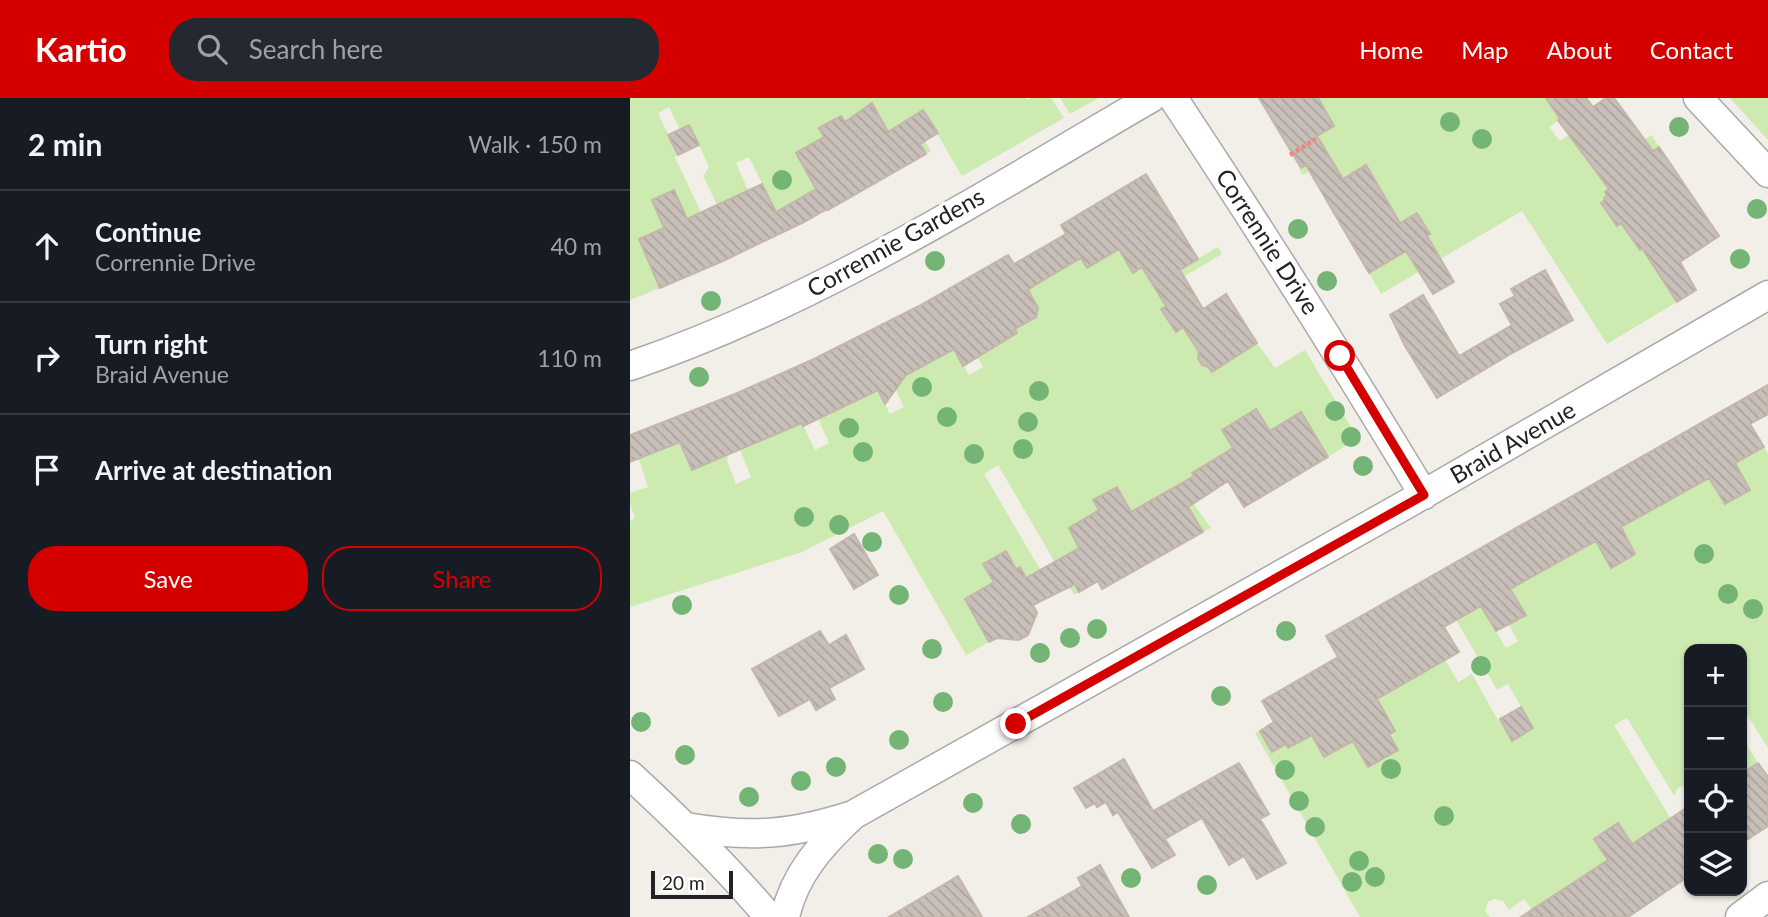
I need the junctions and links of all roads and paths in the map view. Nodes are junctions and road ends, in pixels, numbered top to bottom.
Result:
1 (1151, 98) edge
2 (1173, 98) edge
3 (1698, 98) edge
4 (1313, 138) dead end
5 (1290, 155) dead end
6 (1768, 173) edge
7 (1768, 295) edge
8 (630, 366) edge
9 (1424, 495) junction
10 (630, 775) edge
11 (853, 815) junction
12 (686, 827) junction
13 (1768, 897) edge
14 (769, 917) edge
15 (785, 917) edge
16 (1740, 917) edge

1 - 8 street, Corrennie Gardens
2 - 9 street, Corrennie Drive
3 - 6 street
4 - 5 path
7 - 9 street, Braid Avenue
9 - 11 street, Braid Avenue
10 - 12 street
11 - 12 street, Braid Avenue
11 - 15 street, Braid Avenue
12 - 14 street
13 - 16 street

